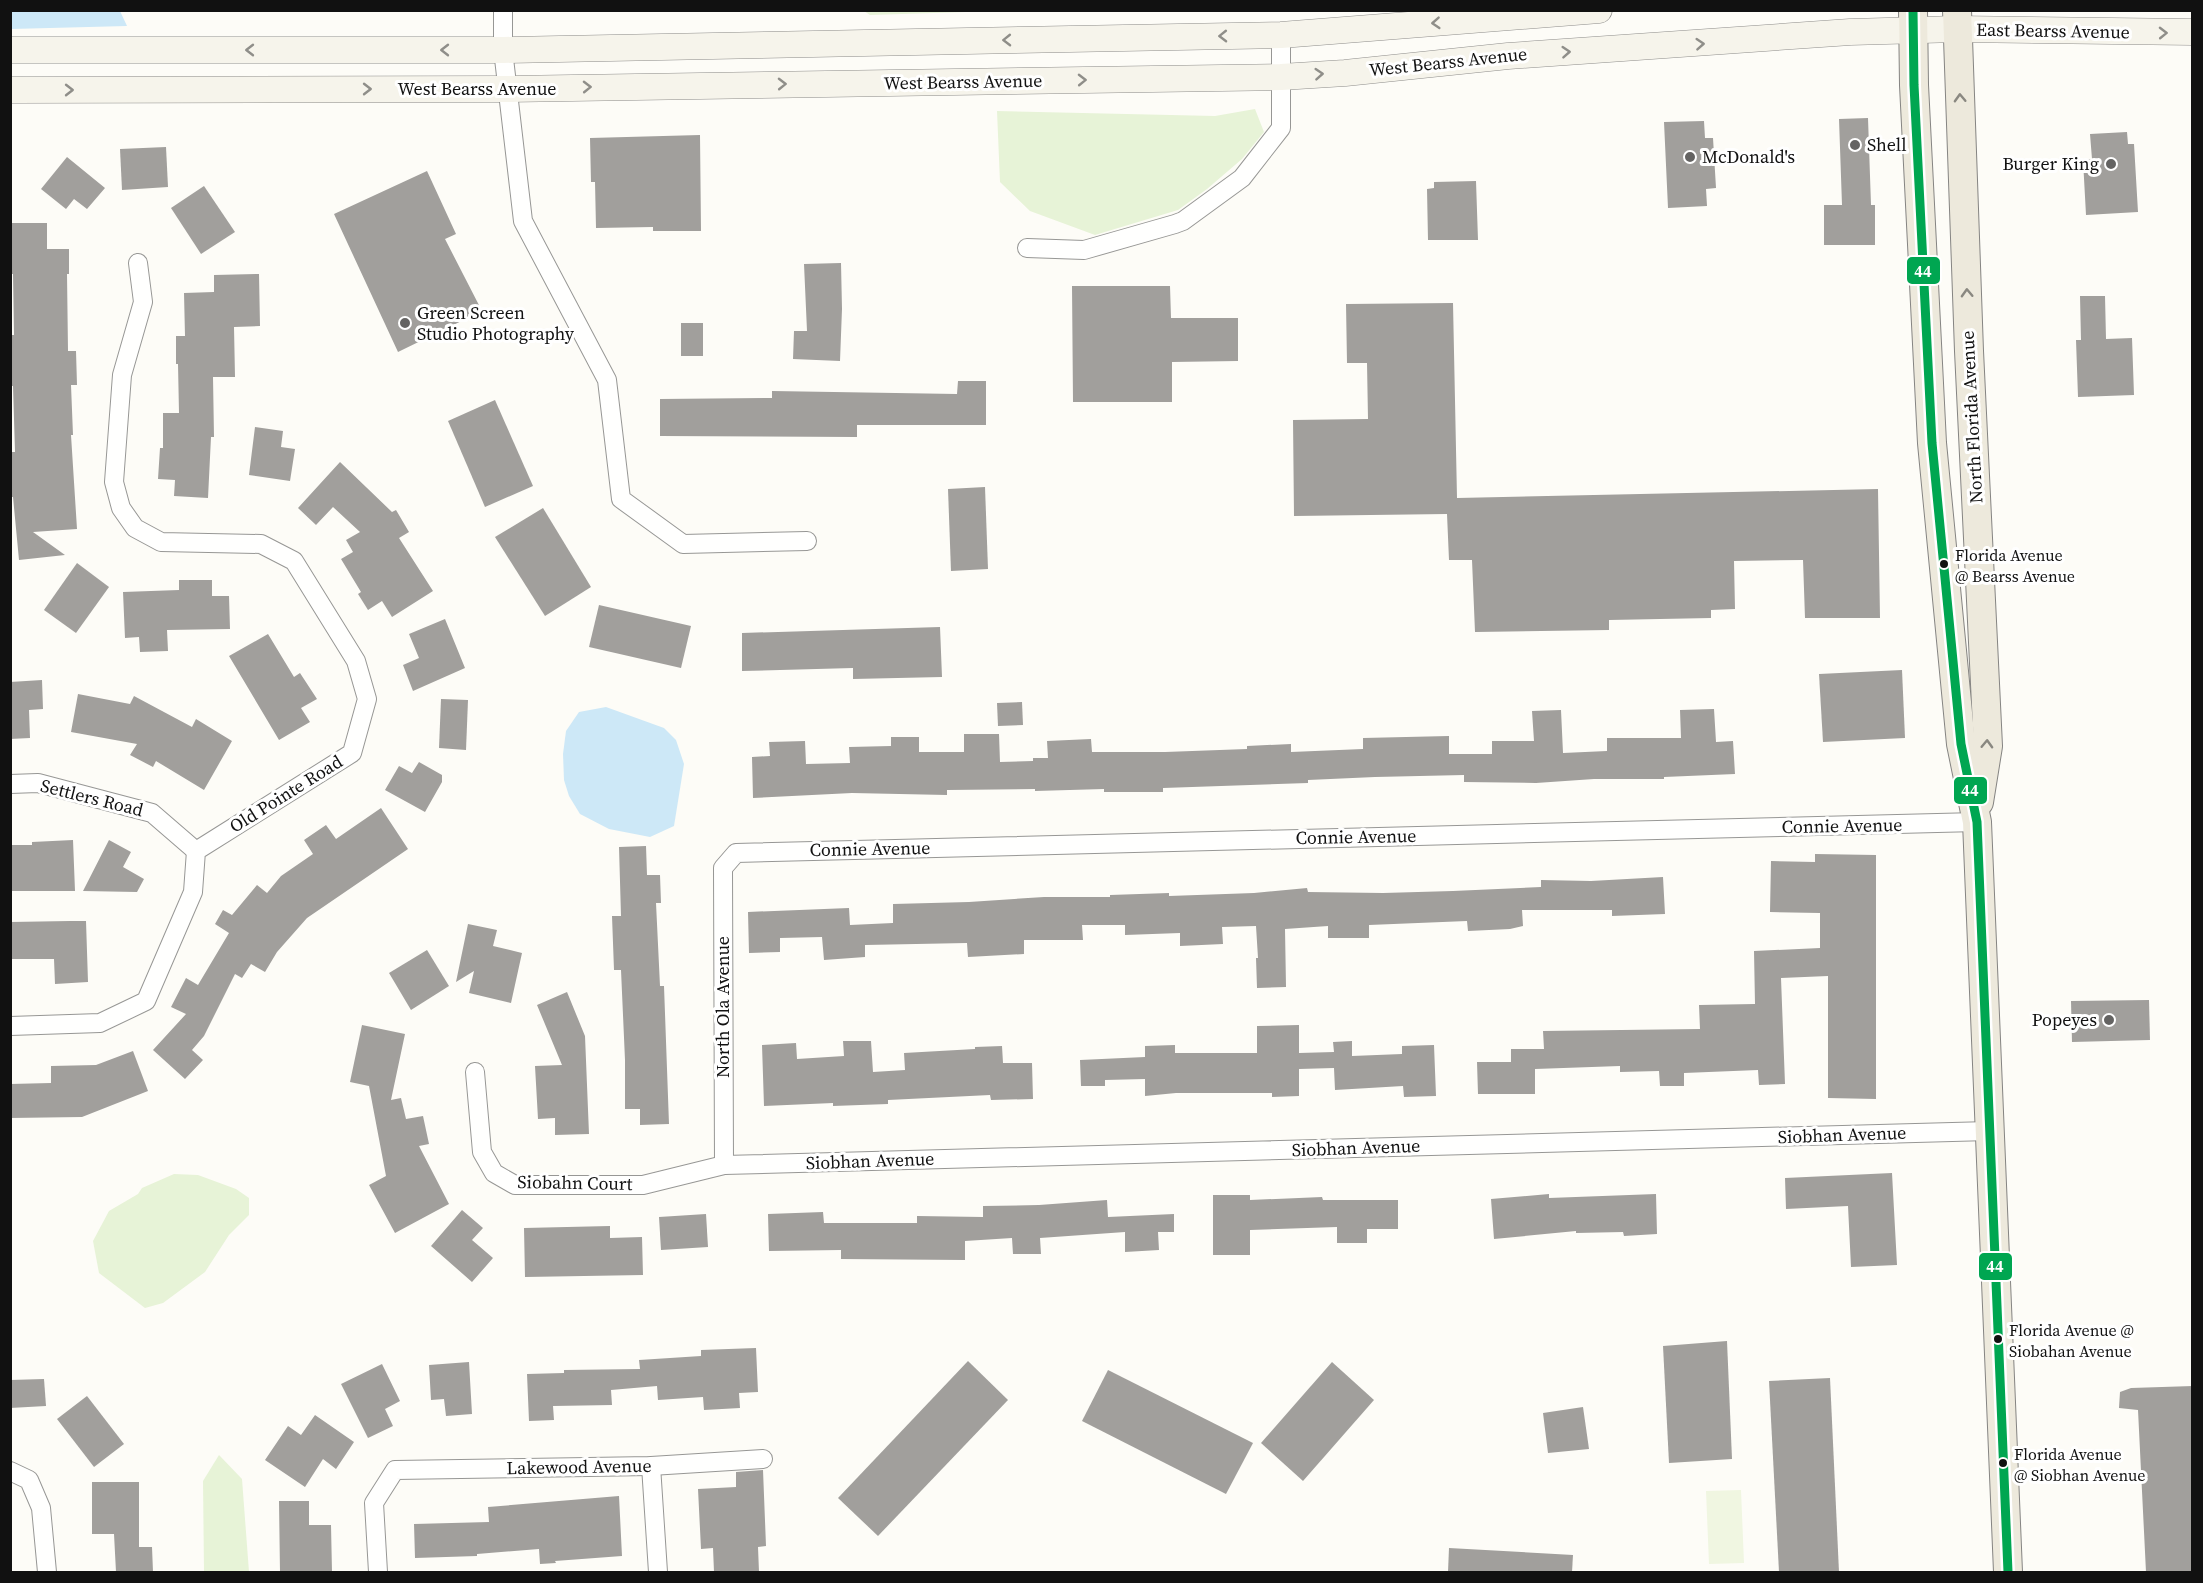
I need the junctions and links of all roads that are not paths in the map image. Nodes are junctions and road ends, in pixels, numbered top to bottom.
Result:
1 (503, 10) edge
2 (1599, 10) edge
3 (1913, 20) edge
4 (1957, 20) edge
5 (2193, 32) edge
6 (1281, 35) junction
7 (10, 50) edge
8 (503, 50) junction
9 (1281, 77) junction
10 (508, 89) junction
11 (10, 90) edge
12 (1027, 248) dead end
13 (138, 263) dead end
14 (807, 541) dead end
15 (10, 784) edge
16 (1977, 822) junction
17 (196, 851) junction
18 (736, 853) joint
19 (10, 1026) edge
20 (475, 1072) dead end
21 (1989, 1131) junction
22 (723, 1165) junction
23 (763, 1459) dead end
24 (651, 1466) junction
25 (10, 1472) edge
26 (47, 1572) edge
27 (378, 1572) edge
28 (658, 1572) edge
29 (2008, 1572) edge

1 - 8 street
2 -> 6 main road, West Bearss Avenue
3 - 4 main road, East Bearss Avenue
9 -> 3 main road, West Bearss Avenue
3 - 16 main road, North Florida Avenue
4 -> 5 main road, East Bearss Avenue
16 -> 4 main road, North Florida Avenue
6 -> 8 main road, West Bearss Avenue
6 - 9 street
8 -> 7 main road, West Bearss Avenue
8 - 10 street
10 -> 9 main road, West Bearss Avenue
9 - 12 street
11 -> 10 main road, West Bearss Avenue
10 - 14 street
13 - 17 street, Old Pointe Road
15 - 17 street, Settlers Road
16 - 18 street, Connie Avenue
16 - 21 main road, North Florida Avenue
17 - 19 street
18 - 22 street, North Ola Avenue
20 - 22 street, Siobahn Court
21 - 22 street, Siobhan Avenue
21 - 29 main road, North Florida Avenue
23 - 24 street, Lakewood Avenue
24 - 27 street, Lakewood Avenue
24 - 28 street
25 - 26 street

